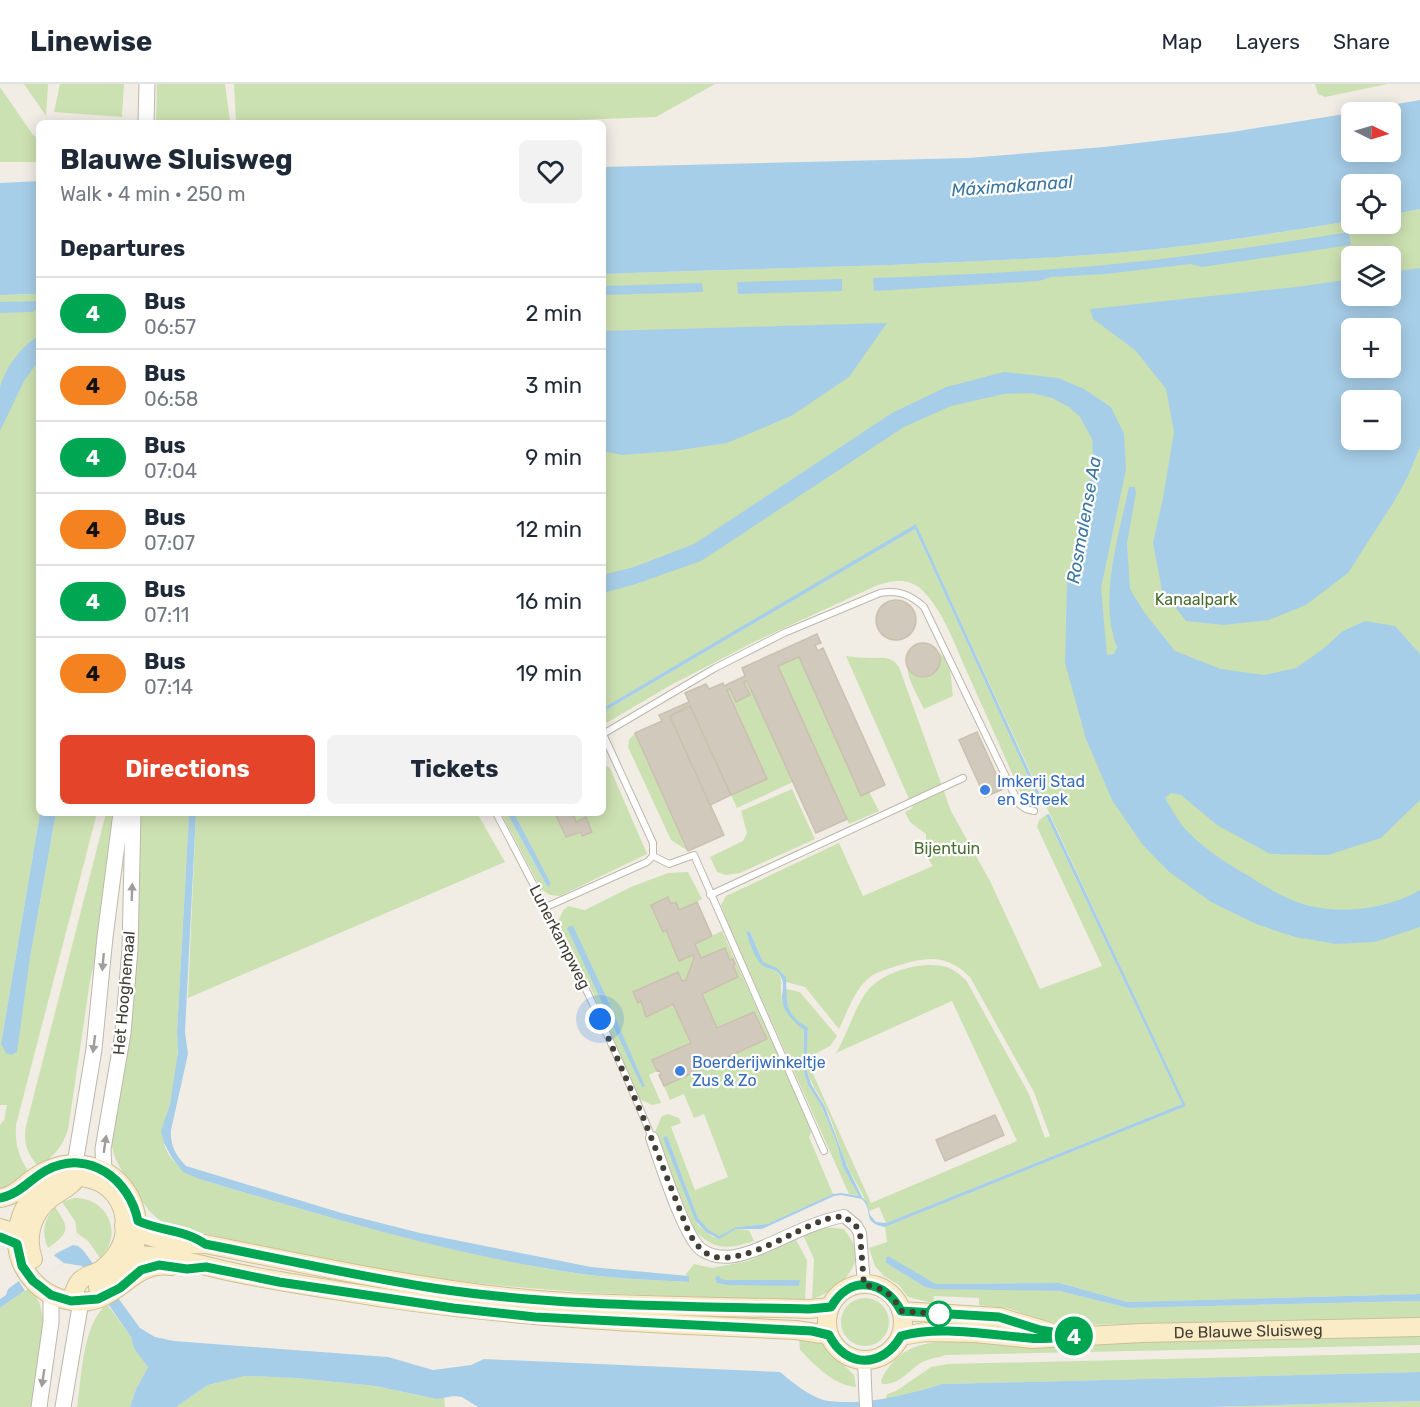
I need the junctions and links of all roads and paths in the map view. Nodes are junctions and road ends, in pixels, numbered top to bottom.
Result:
1 (147, 84) edge
2 (146, 120) edge
3 (606, 732) edge
4 (606, 741) edge
5 (963, 778) dead end
6 (1034, 811) dead end
7 (122, 816) edge
8 (133, 816) edge
9 (498, 816) edge
10 (653, 856) junction
11 (710, 895) junction
12 (546, 908) junction
13 (652, 1138) joint
14 (824, 1151) dead end
15 (104, 1171) junction
16 (66, 1174) junction
17 (23, 1198) edge
18 (0, 1209) edge
19 (133, 1226) junction
20 (16, 1242) edge
21 (136, 1263) junction
22 (118, 1273) junction
23 (41, 1280) junction
24 (864, 1285) junction
25 (86, 1293) junction
26 (51, 1295) junction
27 (831, 1307) junction
28 (901, 1311) junction
29 (1420, 1327) edge
30 (829, 1335) junction
31 (901, 1336) junction
32 (1076, 1336) junction
33 (864, 1360) junction
34 (866, 1401) edge
35 (39, 1407) edge
36 (63, 1407) edge

1 - 2 street
3 - 6 lane
4 - 10 lane
5 - 11 lane
7 -> 16 street, Het Hooghemaal
15 -> 8 street, Het Hooghemaal
9 - 12 lane, Lunerkampweg
10 - 11 lane
10 - 12 lane
11 - 14 lane
12 - 13 lane, Lunerkampweg
13 - 24 street, Lunerkampweg
15 - 16 main road
15 - 19 main road
16 - 17 main road
16 - 19 main road
17 - 18 main road
17 - 20 main road
19 - 21 main road
19 - 22 main road
19 - 27 main road
20 - 23 main road
21 - 22 main road
21 - 30 main road
22 - 25 main road
22 - 25 main road
23 - 25 main road
23 - 26 main road
24 - 27 main road
24 - 28 main road
25 - 26 main road
25 - 36 street
26 -> 35 street
27 - 30 main road
28 - 31 main road
28 - 32 main road, De Blauwe Sluisweg
29 - 32 main road, De Blauwe Sluisweg
30 - 33 main road
31 - 32 main road, De Blauwe Sluisweg
31 - 33 main road
33 - 34 street

